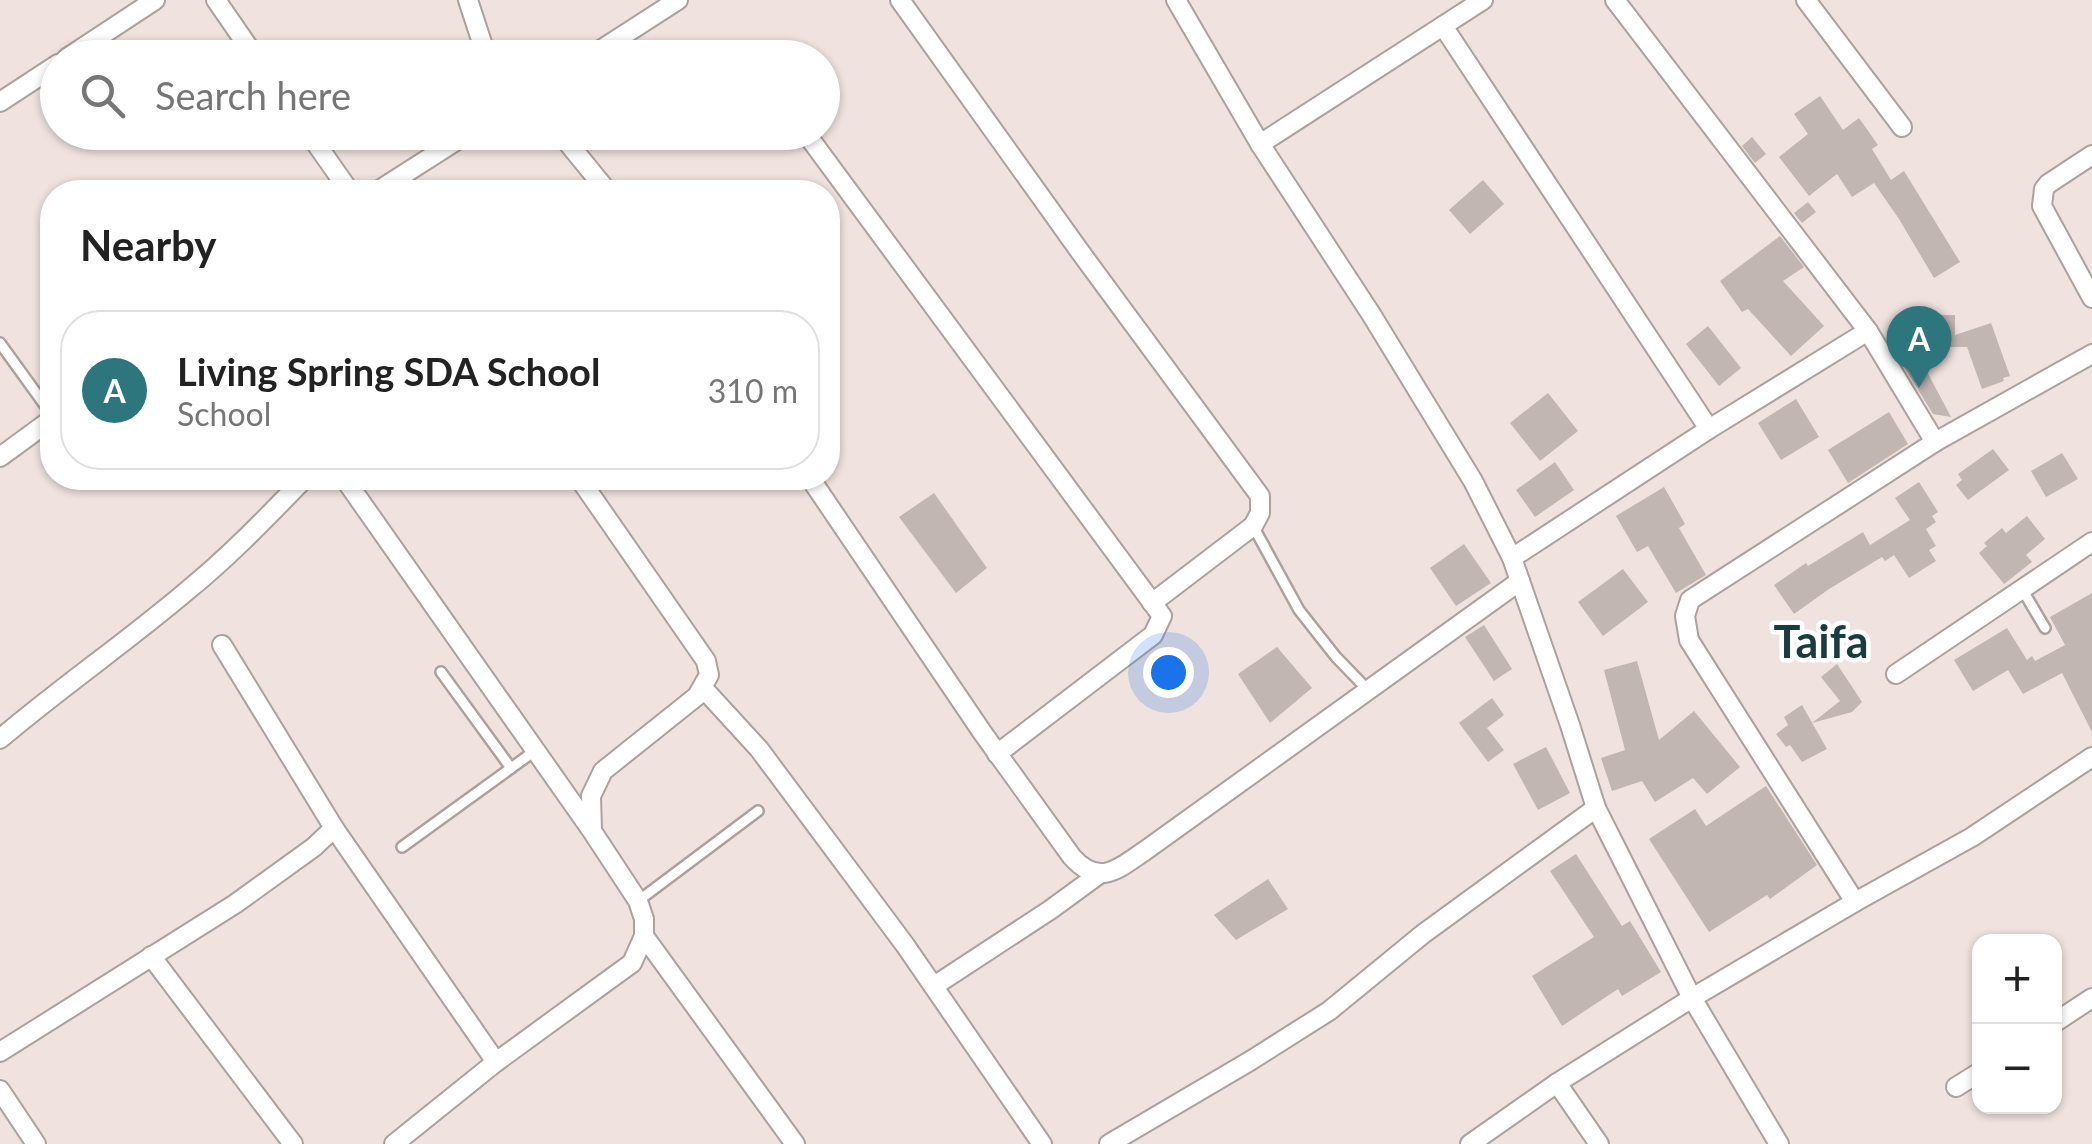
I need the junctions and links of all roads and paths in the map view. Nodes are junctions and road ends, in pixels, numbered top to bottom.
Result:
1 (155, 0) edge
2 (216, 0) edge
3 (468, 0) edge
4 (678, 0) edge
5 (900, 0) edge
6 (1176, 0) edge
7 (1484, 0) edge
8 (1615, 0) edge
9 (1806, 0) edge
10 (1443, 26) junction
11 (94, 40) edge
12 (244, 40) edge
13 (480, 40) edge
14 (616, 40) edge
15 (40, 76) edge
16 (0, 102) edge
17 (1902, 126) dead end
18 (1260, 144) junction
19 (321, 150) edge
20 (442, 150) edge
21 (574, 150) edge
22 (818, 150) edge
23 (2092, 155) edge
24 (342, 180) edge
25 (396, 180) edge
26 (598, 180) edge
27 (2092, 298) edge
28 (1868, 331) junction
29 (0, 343) edge
30 (2092, 354) edge
31 (40, 400) edge
32 (40, 426) edge
33 (1709, 429) junction
34 (1935, 442) junction
35 (0, 458) edge
36 (293, 490) edge
37 (352, 490) edge
38 (587, 490) edge
39 (818, 490) edge
40 (1253, 526) junction
41 (2092, 542) edge
42 (1512, 558) junction
43 (1520, 581) junction
44 (2022, 589) junction
45 (1152, 602) junction
46 (2046, 628) dead end
47 (222, 646) dead end
48 (441, 672) dead end
49 (1896, 674) dead end
50 (706, 682) junction
51 (1368, 690) junction
52 (0, 739) edge
53 (536, 750) junction
54 (998, 754) junction
55 (2092, 757) edge
56 (511, 768) junction
57 (1596, 808) junction
58 (758, 811) dead end
59 (334, 828) junction
60 (592, 830) junction
61 (402, 847) dead end
62 (1098, 875) junction
63 (638, 902) junction
64 (1856, 902) junction
65 (644, 936) junction
66 (152, 956) junction
67 (934, 986) junction
68 (1692, 998) junction
69 (2092, 998) edge
70 (2062, 1018) edge
71 (0, 1052) edge
72 (496, 1062) junction
73 (1972, 1077) edge
74 (1557, 1083) junction
75 (1956, 1087) dead end
76 (0, 1090) edge
77 (36, 1144) edge
78 (293, 1144) edge
79 (394, 1144) edge
80 (795, 1144) edge
81 (1042, 1144) edge
82 (1110, 1144) edge
83 (1470, 1144) edge
84 (1599, 1144) edge
85 (1779, 1144) edge

1 - 11 street
2 - 12 street
3 - 13 street
4 - 14 street
5 - 40 street
6 - 18 street
7 - 10 street
8 - 28 street
9 - 17 street
10 - 18 street
10 - 33 street
15 - 16 street
18 - 42 street
19 - 24 street
20 - 25 street
21 - 26 street
22 - 45 street
23 - 27 street
28 - 33 street
28 - 34 street
29 - 31 lane
30 - 34 street
32 - 35 street
33 - 42 street
34 - 64 street
36 - 52 street
37 - 53 street
38 - 50 street
39 - 54 street
40 - 45 street
40 - 51 lane
41 - 44 street
42 - 43 street
43 - 51 street
43 - 57 street
44 - 46 lane
44 - 49 street
45 - 54 street
47 - 59 street
48 - 56 lane
50 - 60 street
50 - 67 street
51 - 62 street
53 - 56 lane
53 - 60 street
54 - 62 street
55 - 64 street
56 - 61 lane
57 - 68 street
57 - 82 street
58 - 63 lane
59 - 66 street
59 - 72 street
60 - 63 street
62 - 67 street
63 - 65 street
64 - 68 street
65 - 72 street
65 - 80 street
66 - 71 street
66 - 78 street
67 - 81 street
68 - 74 street
68 - 85 street
69 - 70 street
72 - 79 street
73 - 75 street
74 - 83 street
74 - 84 street
76 - 77 street

